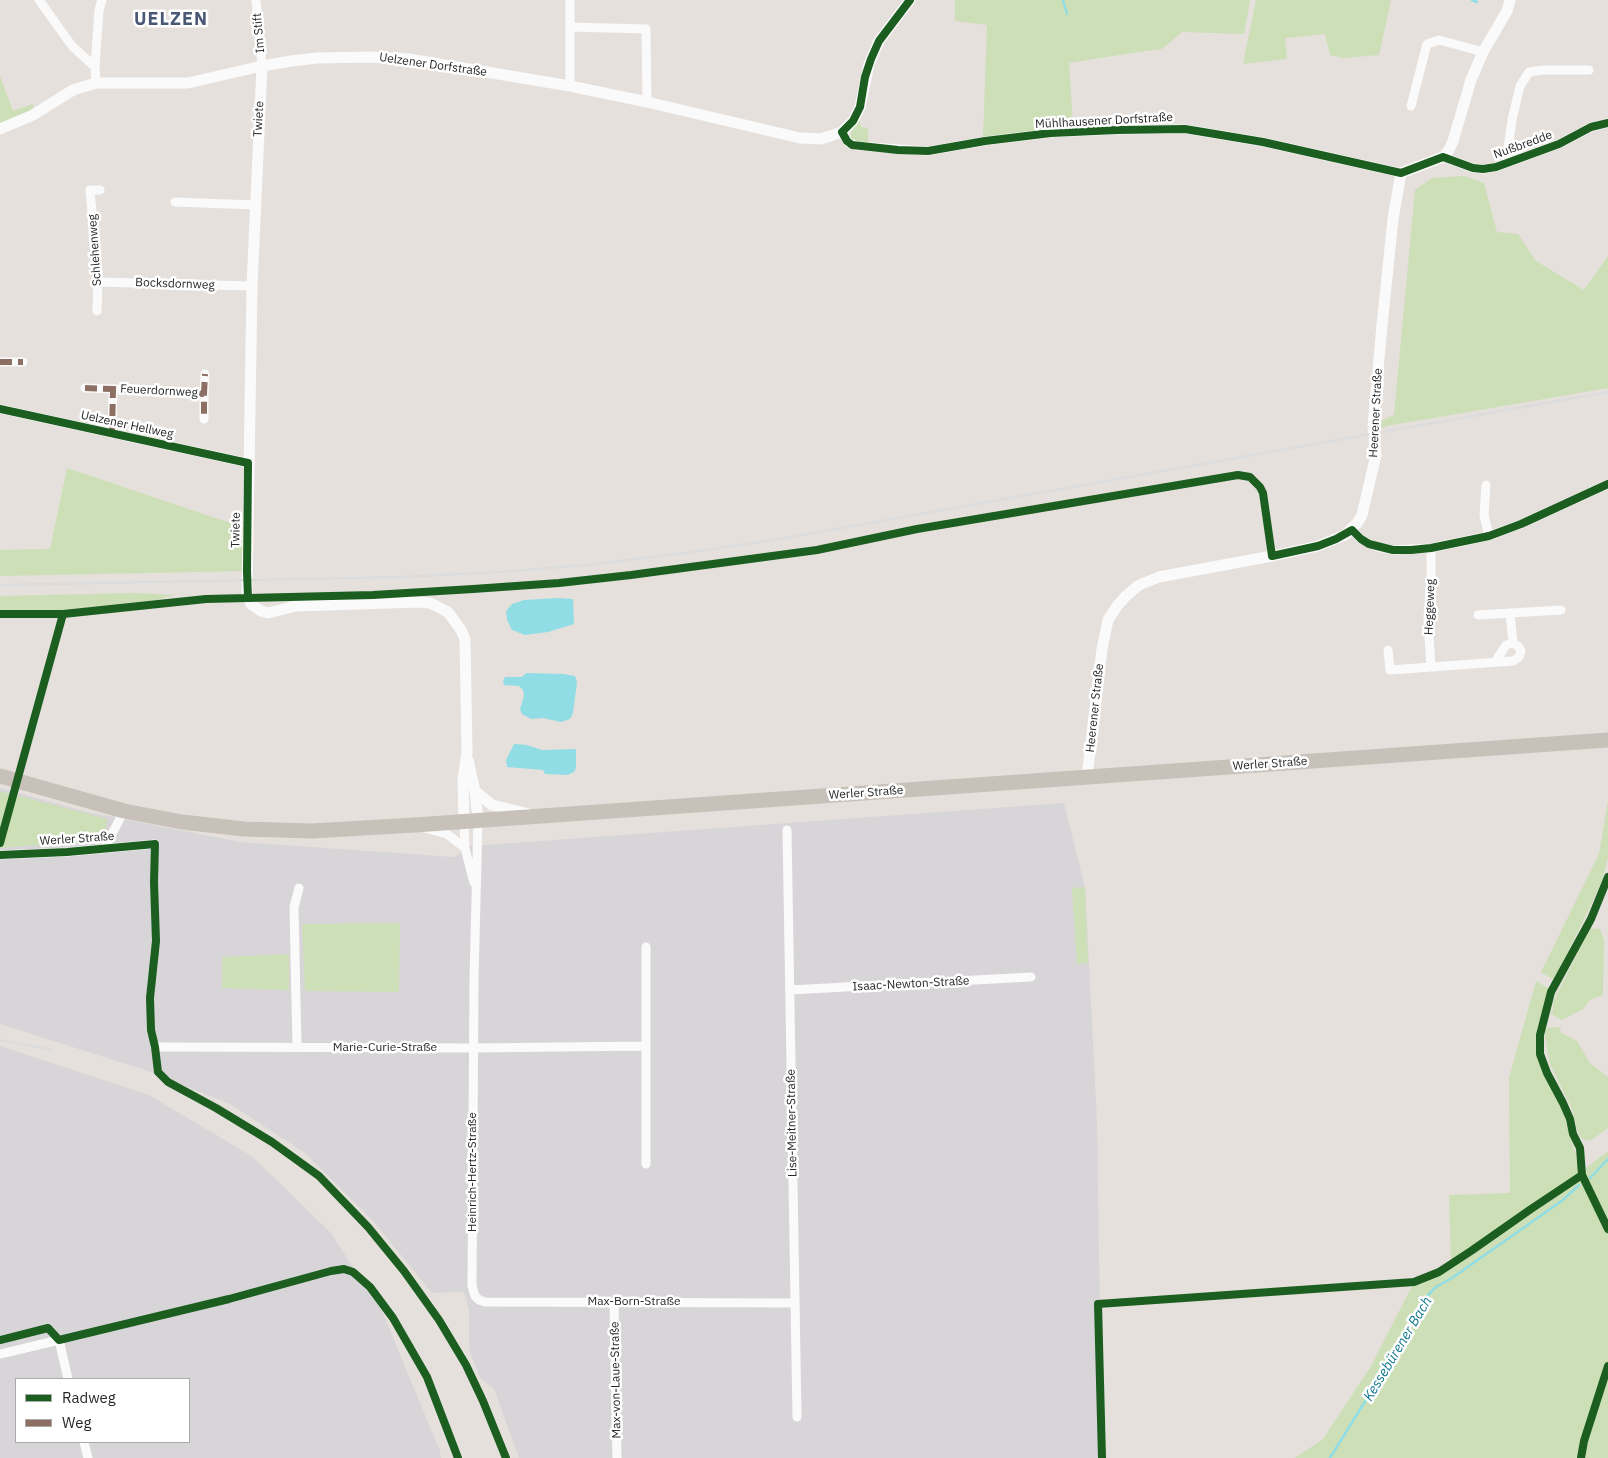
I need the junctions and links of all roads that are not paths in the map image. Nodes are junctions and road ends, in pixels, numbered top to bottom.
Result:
1 (39, 0) edge
2 (102, 0) edge
3 (256, 0) edge
4 (570, 0) edge
5 (910, 0) edge
6 (1510, 0) edge
7 (570, 27) junction
8 (1483, 52) junction
9 (262, 66) junction
10 (95, 67) junction
11 (1589, 70) dead end
12 (96, 83) junction
13 (570, 86) junction
14 (647, 102) junction
15 (1411, 106) dead end
16 (1608, 123) edge
17 (0, 129) edge
18 (842, 132) junction
19 (1443, 157) junction
20 (1506, 163) junction
21 (1401, 173) junction
22 (100, 190) dead end
23 (175, 202) dead end
24 (255, 205) junction
25 (98, 282) junction
26 (252, 286) junction
27 (97, 311) dead end
28 (0, 362) edge
29 (23, 362) dead end
30 (205, 374) dead end
31 (85, 388) dead end
32 (113, 388) junction
33 (204, 394) junction
34 (0, 409) edge
35 (204, 419) dead end
36 (112, 434) junction
37 (248, 463) junction
38 (1486, 484) dead end
39 (1608, 484) edge
40 (1352, 530) junction
41 (1489, 536) junction
42 (1431, 548) junction
43 (1562, 610) dead end
44 (1510, 613) junction
45 (1478, 615) dead end
46 (1513, 643) junction
47 (1388, 650) dead end
48 (1495, 662) junction
49 (1431, 667) junction
50 (1608, 740) edge
51 (466, 752) junction
52 (1087, 777) junction
53 (4, 778) edge
54 (475, 791) junction
55 (124, 811) junction
56 (533, 816) junction
57 (471, 820) junction
58 (415, 825) junction
59 (787, 830) dead end
60 (156, 844) dead end
61 (465, 848) junction
62 (104, 849) junction
63 (0, 855) edge
64 (475, 885) junction
65 (299, 888) dead end
66 (646, 947) dead end
67 (1031, 977) dead end
68 (790, 990) junction
69 (646, 1046) junction
70 (155, 1047) dead end
71 (297, 1047) junction
72 (474, 1048) junction
73 (646, 1164) dead end
74 (475, 1296) joint
75 (614, 1302) junction
76 (795, 1303) junction
77 (0, 1354) edge
78 (68, 1378) edge
79 (797, 1417) dead end
80 (84, 1443) edge
81 (88, 1458) edge
82 (617, 1458) edge

1 - 10 street
2 - 10 street
3 - 9 street, Im Stift
4 - 7 street
5 - 18 street
6 - 8 street
7 - 13 street
7 - 14 street
8 - 15 street
8 - 19 street
9 - 12 street, Uelzener Dorfstraße
9 - 13 street, Uelzener Dorfstraße
9 - 24 street, Twiete
10 - 12 street
11 - 20 street
12 - 17 street, Uelzener Dorfstraße
13 - 14 street, Uelzener Dorfstraße
14 - 18 street, Uelzener Dorfstraße
16 - 20 street, Nußbredde
18 - 21 street, Mühlhausener Dorfstraße
19 - 20 street, Nußbredde
19 - 21 street
21 - 40 street, Heerener Straße
22 - 25 street, Schlehenweg
23 - 24 street
24 - 26 street, Twiete
25 - 26 street, Bocksdornweg
25 - 27 street, Schlehenweg
26 - 37 street, Twiete
28 - 29 street
30 - 33 street, Feuerdornweg
31 - 32 street, Feuerdornweg
32 - 33 street, Feuerdornweg
32 - 36 street, Feuerdornweg
33 - 35 street, Feuerdornweg
34 - 36 street, Uelzener Hellweg
36 - 37 street, Uelzener Hellweg
37 - 51 street, Twiete
38 - 41 street
39 - 41 street
40 - 42 street
40 - 52 street, Heerener Straße
41 - 42 street
42 - 49 street, Heggeweg
43 - 44 street
44 - 45 street
44 - 46 street
46 - 48 street
46 - 48 street
47 - 49 street
48 - 49 street
50 - 52 main road, Werler Straße
51 - 54 street, Twiete
51 - 57 street, Twiete
52 - 56 main road, Werler Straße
53 - 55 main road, Werler Straße
54 - 56 street
54 - 57 street, Twiete
55 - 58 main road, Werler Straße
55 - 62 street, Werler Straße
56 - 57 main road, Werler Straße
57 - 58 main road, Werler Straße
57 - 61 street, Heinrich-Hertz-Straße
57 - 64 street, Heinrich-Hertz-Straße
58 - 61 street
59 - 68 street, Lise-Meitner-Straße
60 - 62 street, Werler Straße
61 - 64 street, Heinrich-Hertz-Straße
62 - 63 street, Werler Straße
64 - 72 street, Heinrich-Hertz-Straße
65 - 71 street
66 - 69 street
67 - 68 street, Isaac-Newton-Straße
68 - 76 street, Lise-Meitner-Straße
69 - 72 street
69 - 73 street
70 - 71 street, Marie-Curie-Straße
71 - 72 street, Marie-Curie-Straße
72 - 74 street, Heinrich-Hertz-Straße
74 - 75 street, Max-Born-Straße
75 - 76 street, Max-Born-Straße
75 - 82 street, Max-von-Laue-Straße
76 - 79 street, Lise-Meitner-Straße
77 - 78 street
80 - 81 street

